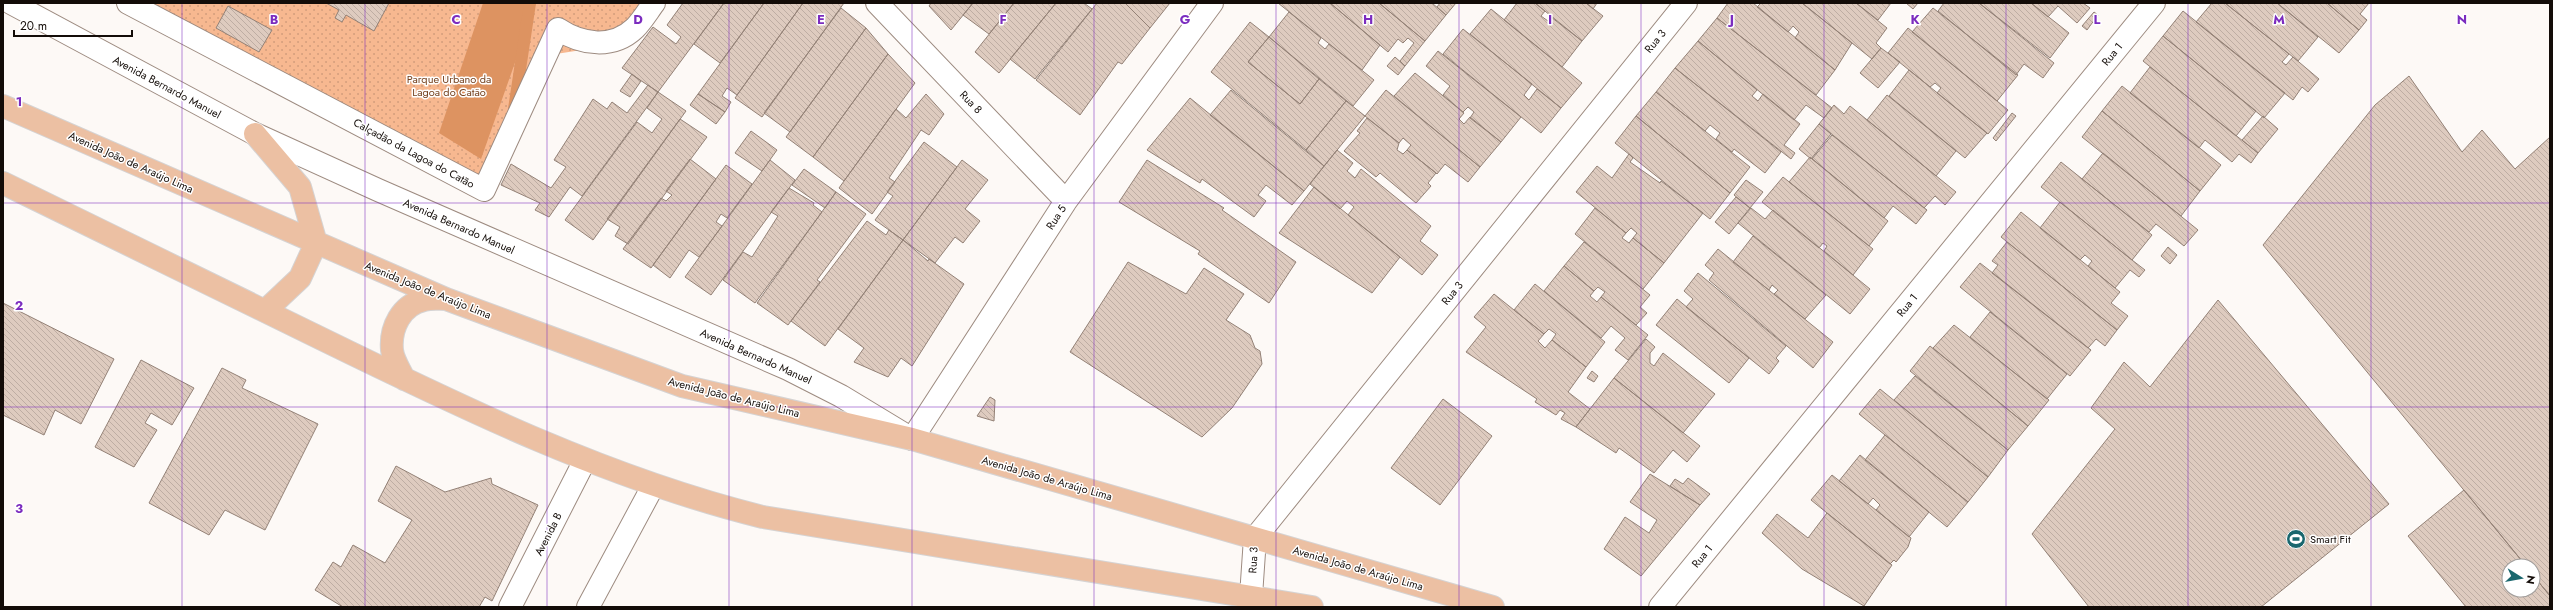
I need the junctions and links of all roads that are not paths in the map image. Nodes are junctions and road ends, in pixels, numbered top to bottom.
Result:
1 (11, 3) edge
2 (128, 3) edge
3 (654, 3) edge
4 (877, 3) edge
5 (1212, 3) edge
6 (1686, 3) edge
7 (2154, 3) edge
8 (3, 106) edge
9 (256, 134) junction
10 (3, 183) edge
11 (1066, 201) junction
12 (316, 243) junction
13 (446, 299) junction
14 (265, 311) junction
15 (404, 379) junction
16 (912, 439) junction
17 (585, 460) junction
18 (654, 486) junction
19 (1255, 538) junction
20 (1251, 596) junction
21 (1309, 606) edge
22 (510, 607) edge
23 (588, 607) edge
24 (1492, 607) edge
25 (1660, 607) edge

1 - 9 street, Avenida Bernardo Manuel
2 - 3 street, Calçadão da Lagoa do Catão
4 - 11 street, Rua 8
5 - 11 street, Rua 5
6 - 19 street, Rua 3
7 - 25 street, Rua 1
8 - 12 main road, Avenida João de Araújo Lima
9 - 12 main road
9 - 16 street, Avenida Bernardo Manuel
10 - 14 main road
11 - 16 street, Rua 5
12 - 13 main road, Avenida João de Araújo Lima
12 - 14 main road
13 - 15 main road
13 - 16 main road, Avenida João de Araújo Lima
14 - 15 main road
15 - 17 main road
16 - 19 main road, Avenida João de Araújo Lima
17 - 18 main road
17 - 22 street, Avenida B
18 - 20 main road
18 - 23 street
19 - 20 street, Rua 3
19 - 24 main road, Avenida João de Araújo Lima
20 - 21 main road

